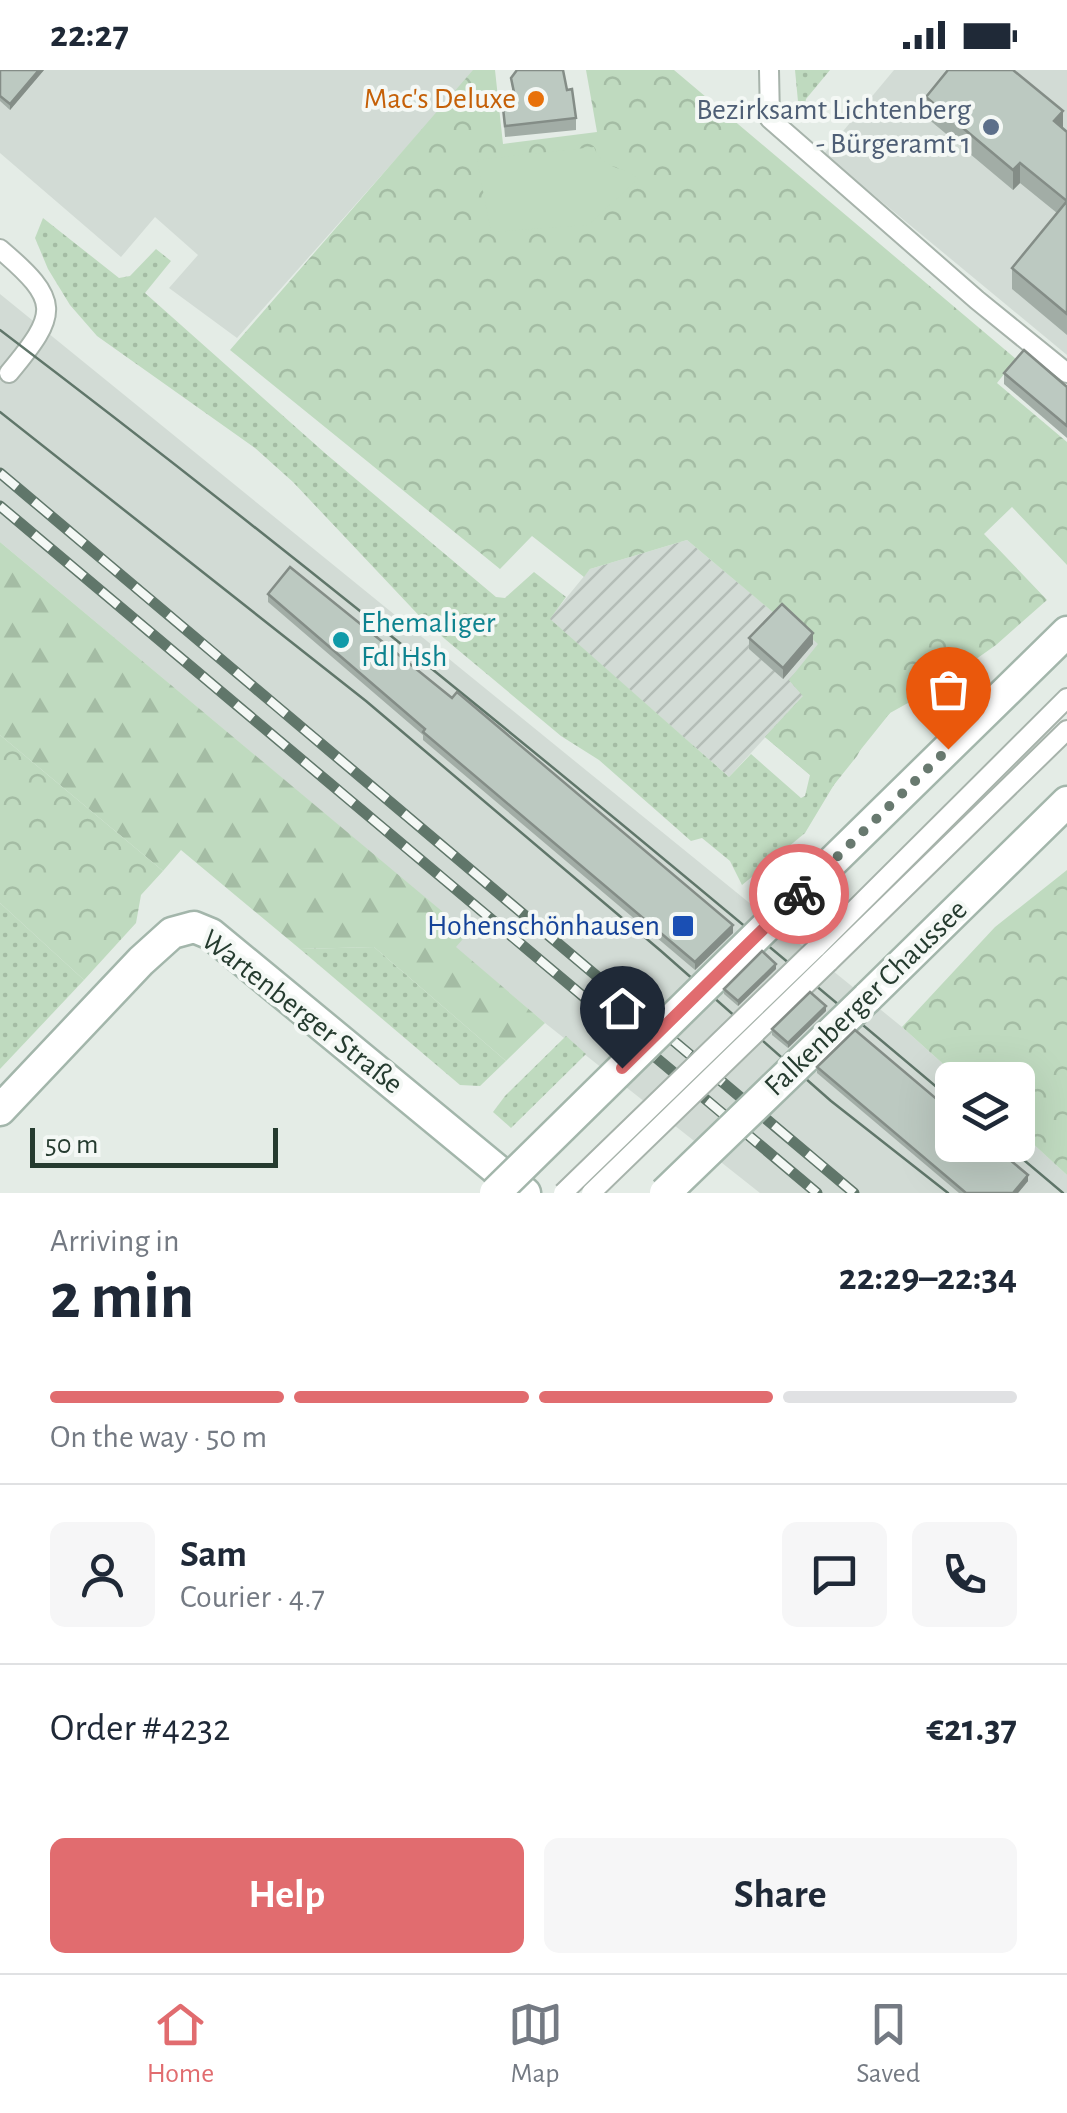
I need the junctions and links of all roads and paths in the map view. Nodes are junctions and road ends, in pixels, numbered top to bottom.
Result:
1 (769, 70) edge
2 (0, 250) edge
3 (9, 373) dead end
4 (1067, 373) edge
5 (1067, 632) edge
6 (1067, 698) edge
7 (1067, 730) edge
8 (1067, 802) edge
9 (0, 1110) edge
10 (495, 1193) edge
11 (525, 1193) edge
12 (563, 1193) edge
13 (591, 1193) edge
14 (665, 1193) edge

1 - 4 lane
2 - 3 lane
5 - 10 main road, bridge
6 - 12 lane, bridge
7 - 13 lane, bridge
8 - 14 main road, Falkenberger Chaussee, bridge
9 - 11 main road, Wartenberger Straße

